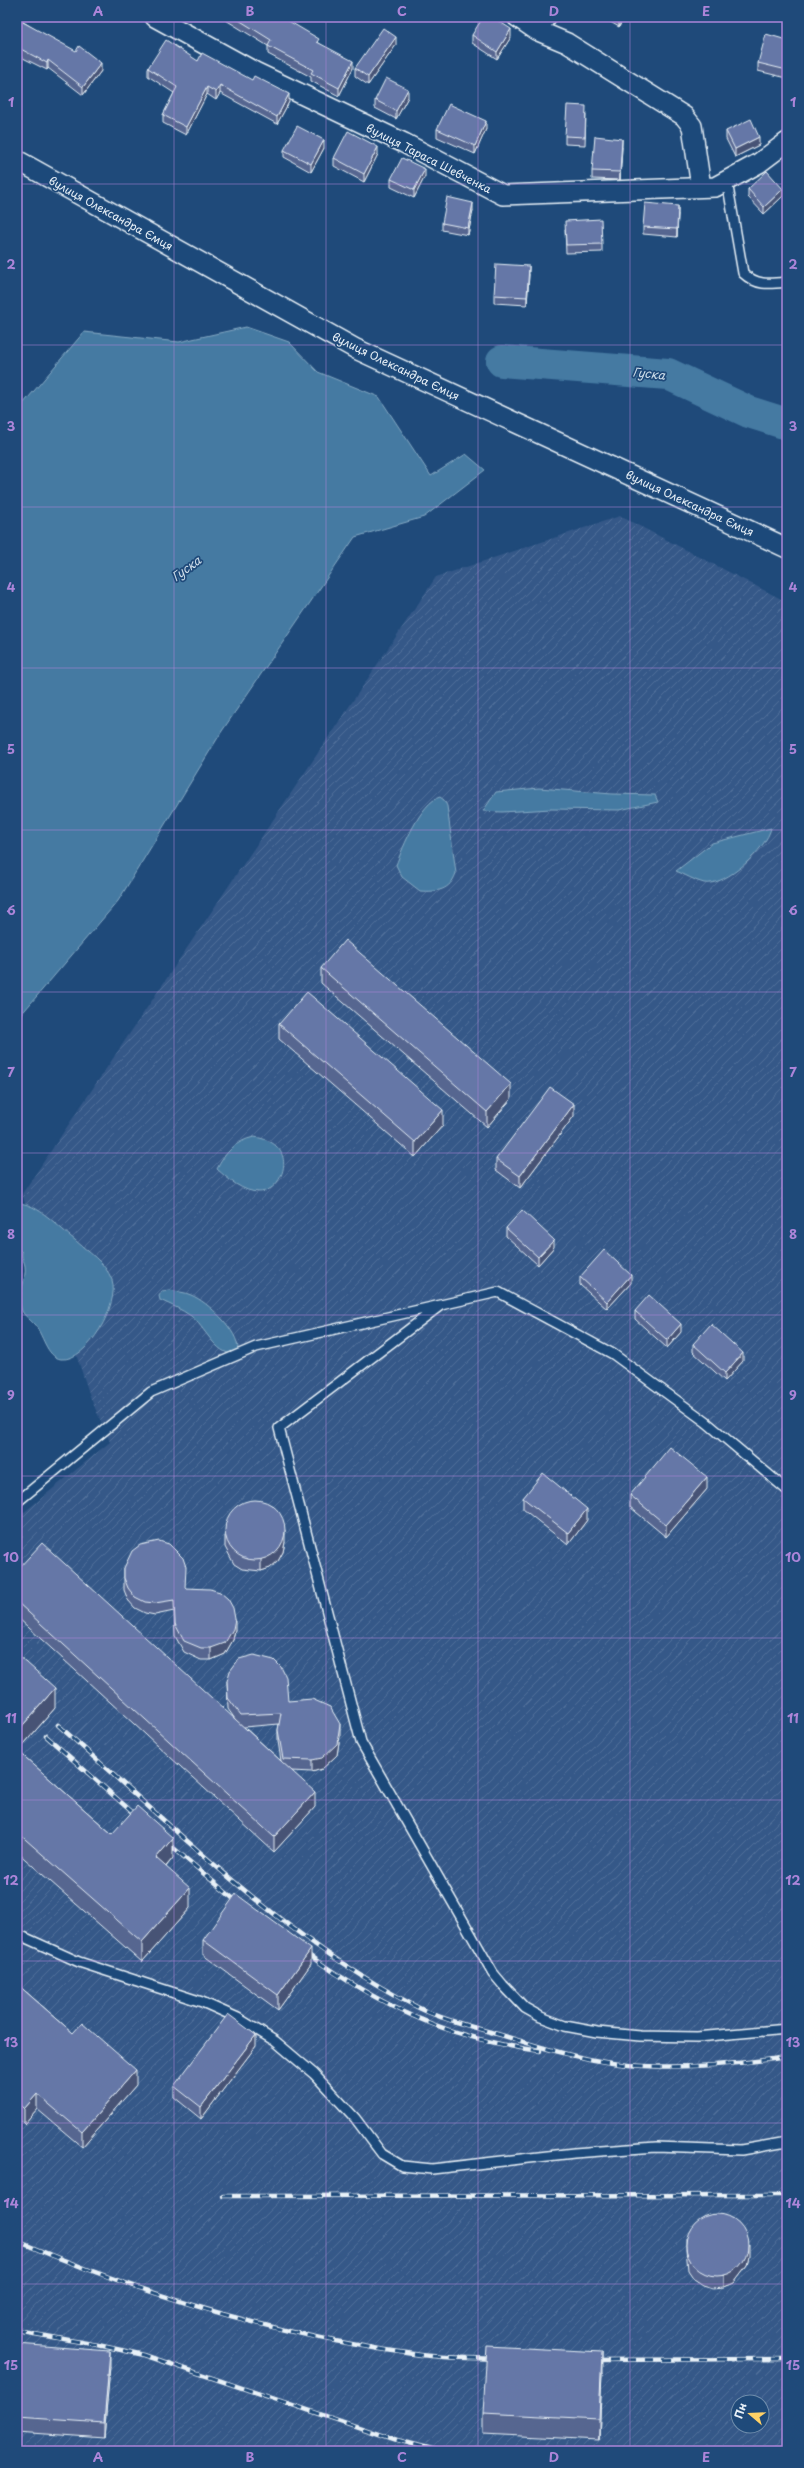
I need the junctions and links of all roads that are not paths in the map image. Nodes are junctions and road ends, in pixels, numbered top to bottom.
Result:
1 (155, 17) edge
2 (517, 17) edge
3 (541, 24) edge
4 (787, 142) edge
5 (17, 160) edge
6 (727, 181) junction
7 (701, 187) junction
8 (787, 282) edge
9 (787, 548) edge
10 (441, 1305) junction
11 (787, 1490) edge
12 (17, 1502) edge
13 (17, 1934) edge
14 (787, 2029) edge
15 (787, 2142) edge

1 - 7 street, вулиця Тараса Шевченка
2 - 3 street
3 - 7 street
4 - 6 street, вулиця Тараса Шевченка
5 - 9 street, вулиця Олександра Ємця
6 - 7 street, вулиця Тараса Шевченка
6 - 8 lane
10 - 11 lane
10 - 12 lane
10 - 14 lane
13 - 15 lane

